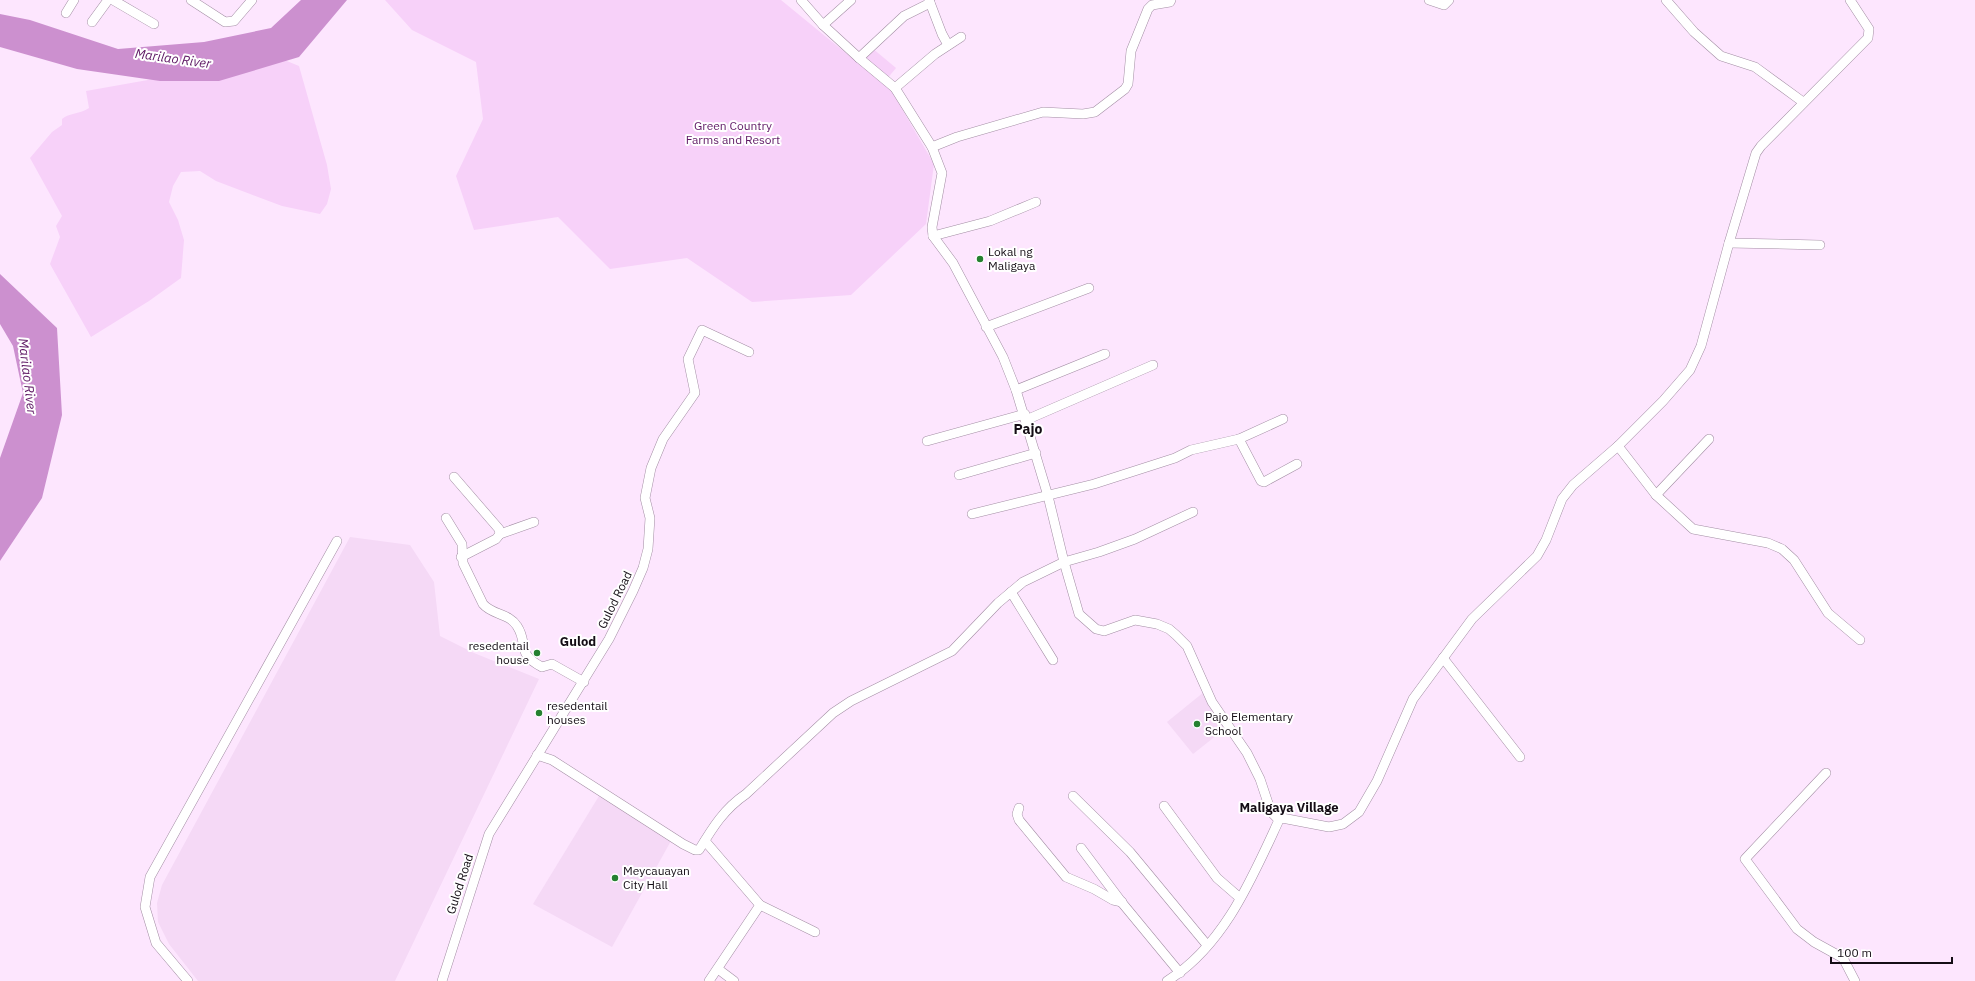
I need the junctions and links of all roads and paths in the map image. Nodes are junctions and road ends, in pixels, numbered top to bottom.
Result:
1 (74, 0) edge
2 (108, 0) edge
3 (112, 0) edge
4 (252, 0) edge
5 (801, 0) edge
6 (850, 0) edge
7 (1171, 0) edge
8 (1429, 0) edge
9 (1449, 0) edge
10 (1666, 0) edge
11 (1850, 0) edge
12 (196, 1) edge
13 (930, 2) edge
14 (66, 13) dead end
15 (92, 22) dead end
16 (154, 24) dead end
17 (823, 24) junction
18 (961, 37) dead end
19 (948, 45) junction
20 (859, 58) junction
21 (895, 88) junction
22 (1803, 102) junction
23 (932, 146) junction
24 (1036, 202) dead end
25 (933, 236) junction
26 (1729, 243) junction
27 (1820, 245) dead end
28 (1089, 288) dead end
29 (986, 327) junction
30 (749, 352) dead end
31 (1105, 354) dead end
32 (1153, 365) dead end
33 (1016, 390) junction
34 (1026, 417) junction
35 (1283, 419) dead end
36 (927, 440) dead end
37 (1239, 440) junction
38 (1709, 440) dead end
39 (1618, 446) junction
40 (1036, 453) junction
41 (1297, 464) dead end
42 (959, 475) dead end
43 (454, 477) dead end
44 (1656, 495) junction
45 (1048, 496) junction
46 (1193, 512) dead end
47 (972, 514) dead end
48 (446, 518) dead end
49 (534, 522) dead end
50 (500, 534) junction
51 (337, 541) dead end
52 (461, 556) junction
53 (1064, 562) junction
54 (1011, 592) junction
55 (1860, 640) dead end
56 (1443, 658) junction
57 (1053, 660) dead end
58 (584, 682) junction
59 (537, 755) junction
60 (1520, 757) dead end
61 (1826, 773) dead end
62 (1073, 796) dead end
63 (1164, 806) dead end
64 (1019, 808) dead end
65 (1279, 820) junction
66 (705, 841) junction
67 (1081, 848) dead end
68 (1240, 898) junction
69 (1122, 902) junction
70 (760, 905) junction
71 (815, 932) dead end
72 (1207, 945) junction
73 (718, 969) junction
74 (1180, 973) junction
75 (188, 981) edge
76 (442, 981) edge
77 (709, 981) edge
78 (734, 981) edge
79 (1167, 981) edge
80 (1855, 981) edge

1 - 14 street
2 - 15 street
3 - 16 street
4 - 12 street
5 - 17 street
6 - 17 street
7 - 23 street
8 - 9 street
10 - 22 street
11 - 22 street
13 - 19 street
13 - 20 street
17 - 20 street
18 - 19 street
19 - 21 street
20 - 21 street
21 - 23 street
22 - 26 street
23 - 25 street
24 - 25 street
25 - 29 street
26 - 27 street
26 - 39 street
28 - 29 street
29 - 33 street
30 - 58 street, Gulod Road
31 - 33 street
32 - 34 street
33 - 34 street
34 - 36 street
34 - 40 street
35 - 37 street
37 - 41 street
37 - 45 street
38 - 44 street
39 - 44 street
39 - 56 street
40 - 42 street
40 - 45 street
43 - 50 street
44 - 55 street
45 - 47 street
45 - 53 street
46 - 53 street
48 - 52 street
49 - 50 street
50 - 52 street
51 - 75 street
52 - 58 street
53 - 54 street
53 - 65 street
54 - 57 street
54 - 66 street
56 - 60 street
56 - 65 street
58 - 59 street, Gulod Road
59 - 66 street
59 - 76 street, Gulod Road
61 - 80 street
62 - 72 street
63 - 68 street
64 - 69 street
65 - 68 street
66 - 70 street
67 - 69 street
68 - 72 street
69 - 74 street
70 - 71 street
70 - 73 street
72 - 74 street
73 - 77 street
73 - 78 street
74 - 79 street

